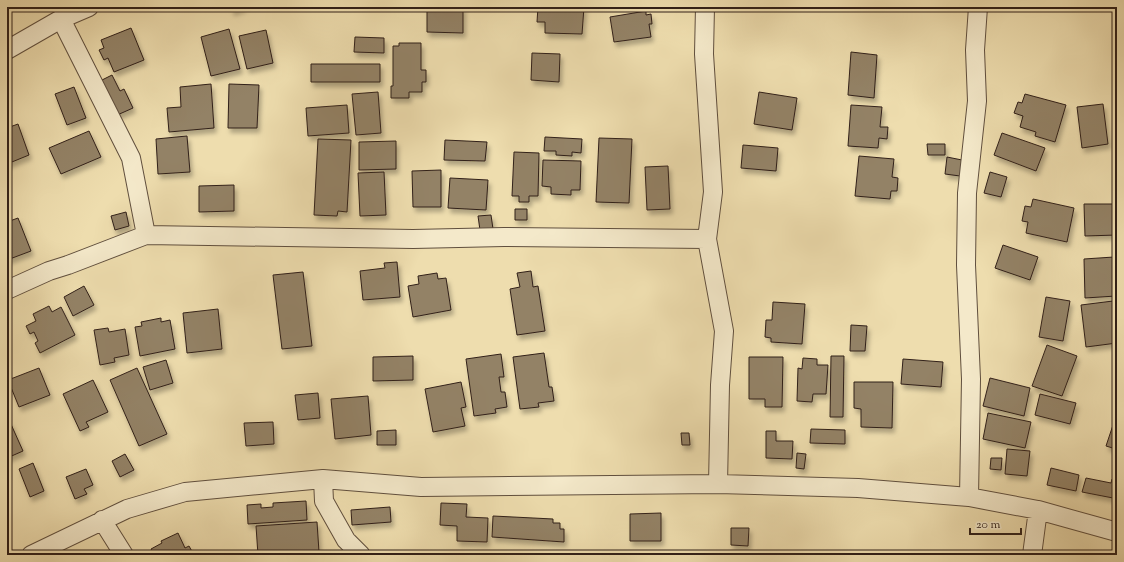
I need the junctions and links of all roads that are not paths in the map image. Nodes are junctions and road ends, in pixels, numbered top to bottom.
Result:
1 (90, 7) edge
2 (705, 7) edge
3 (978, 7) edge
4 (61, 19) junction
5 (7, 50) edge
6 (146, 235) junction
7 (707, 239) junction
8 (7, 290) edge
9 (323, 479) junction
10 (718, 484) junction
11 (969, 496) junction
12 (1038, 510) junction
13 (102, 520) junction
14 (1117, 532) edge
15 (30, 555) edge
16 (124, 555) edge
17 (361, 555) edge
18 (1032, 555) edge

1 - 4 street
2 - 7 street
3 - 11 street
4 - 5 street
4 - 6 street
6 - 7 street
6 - 8 street
7 - 10 street
9 - 10 street
9 - 13 street
9 - 17 street
10 - 11 street
11 - 12 street
12 - 14 street
12 - 18 street
13 - 15 street
13 - 16 street

